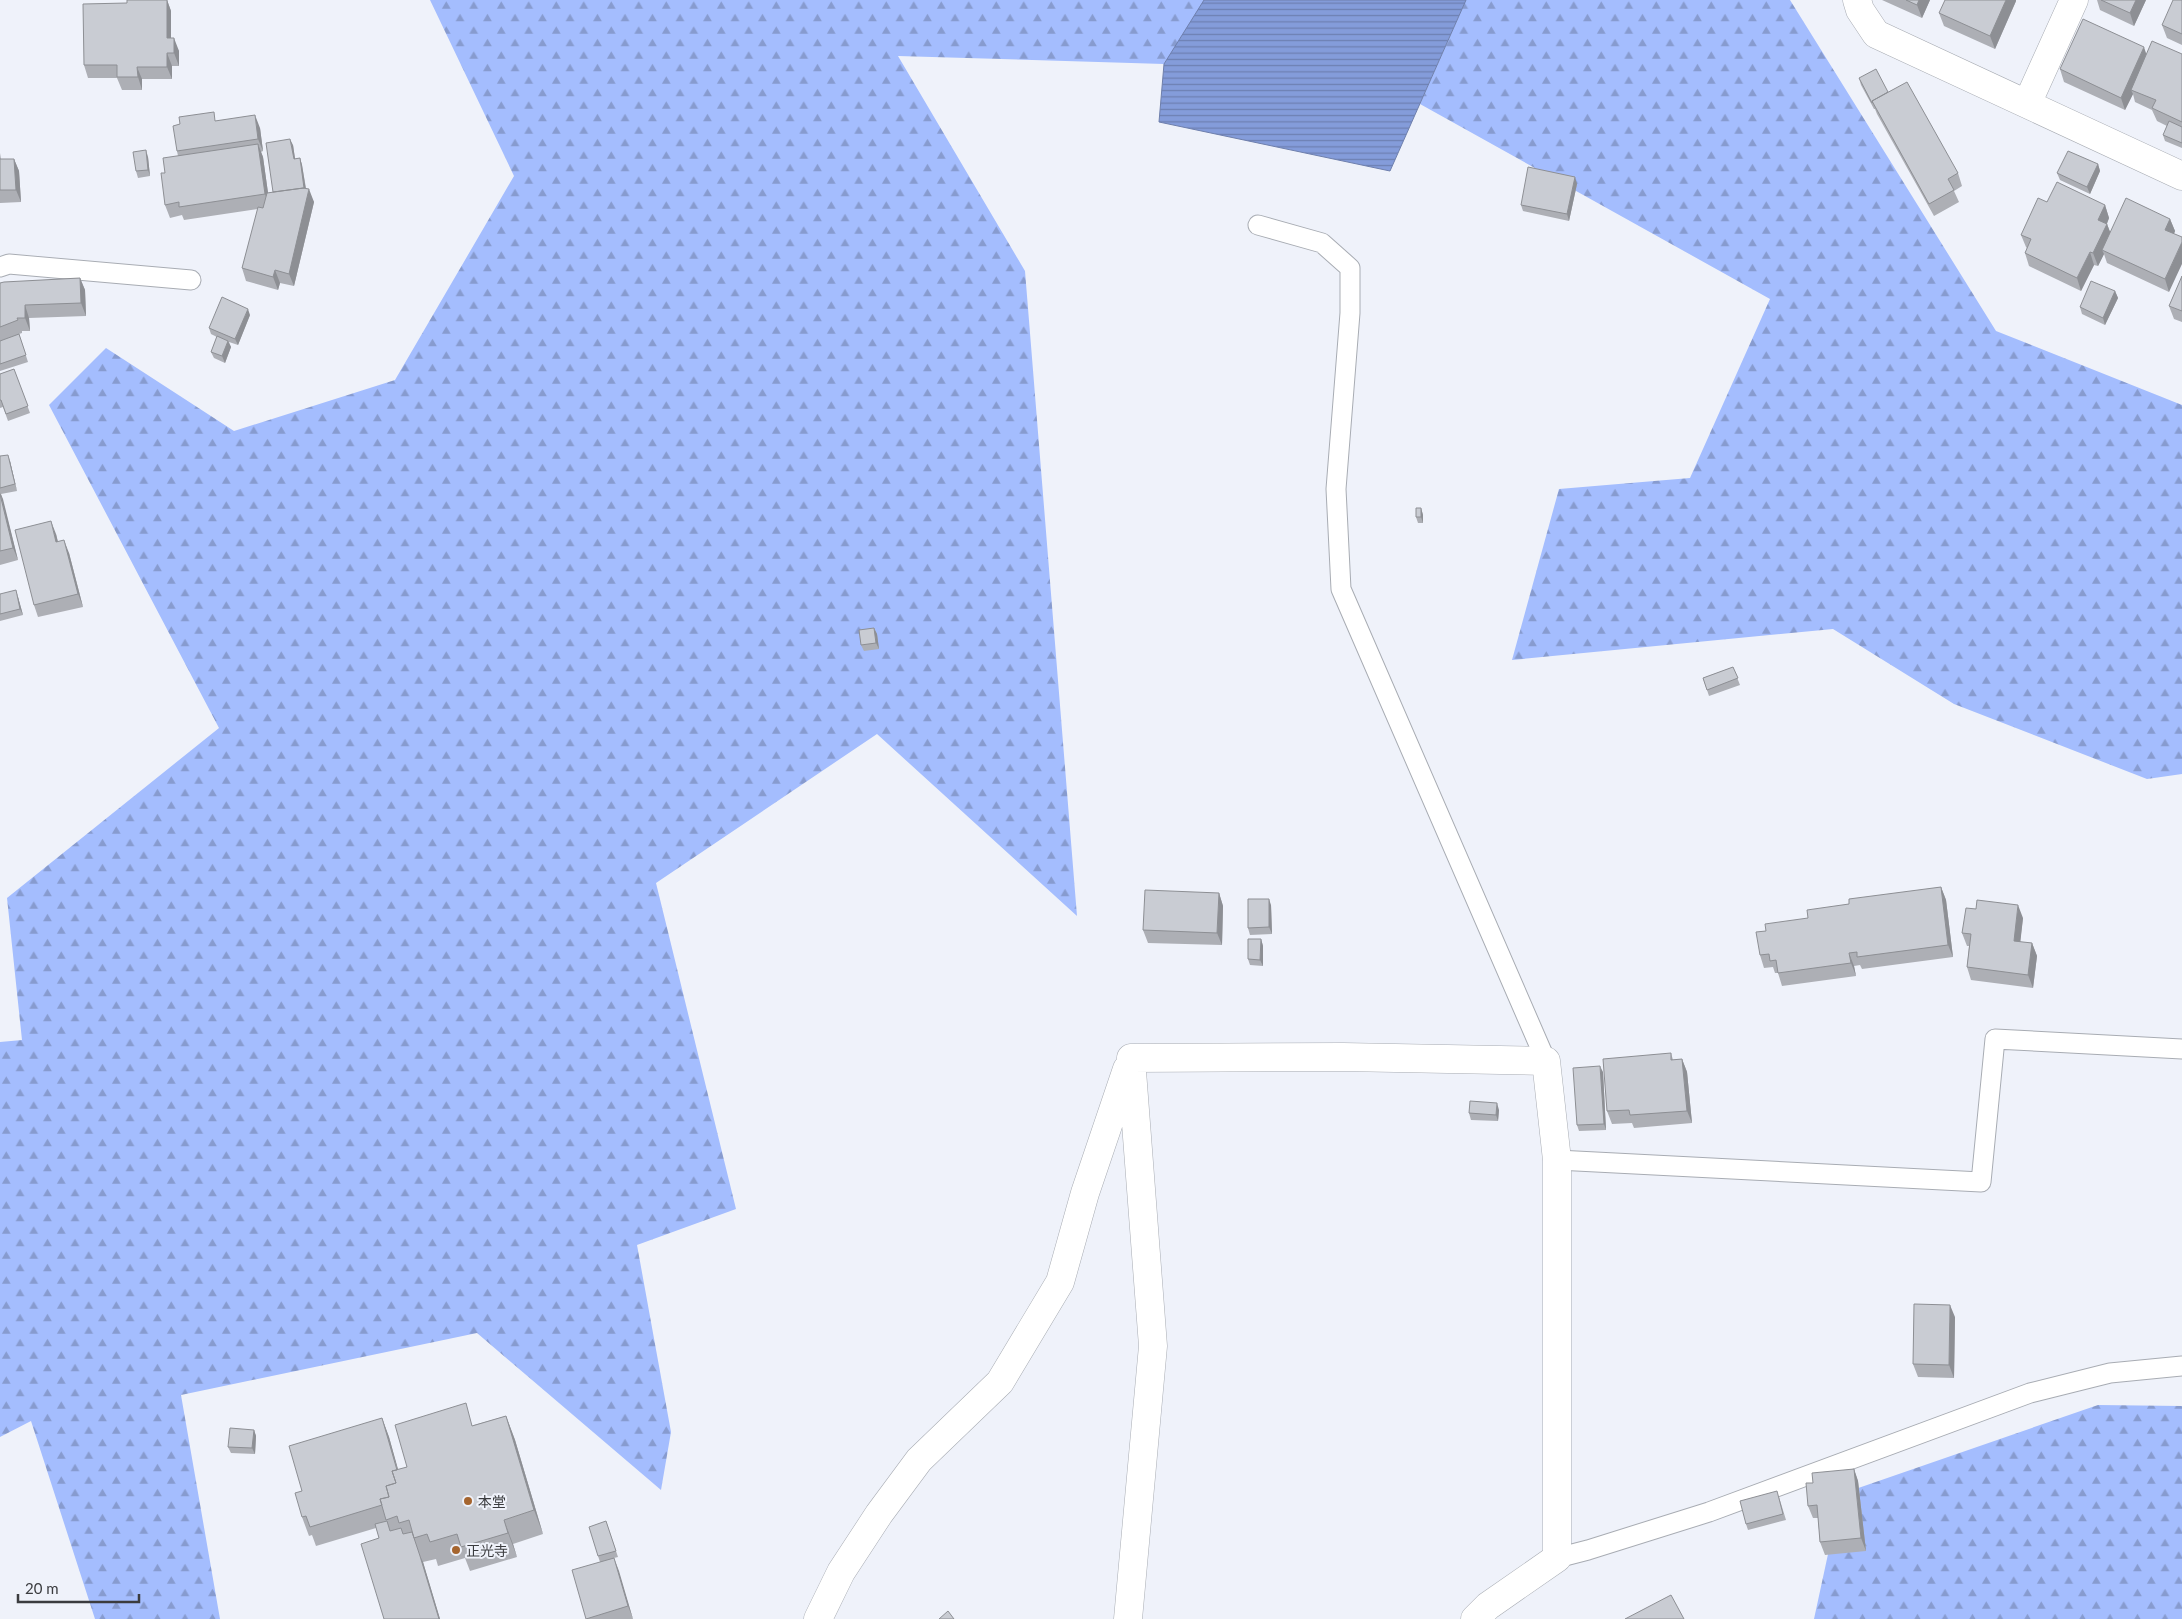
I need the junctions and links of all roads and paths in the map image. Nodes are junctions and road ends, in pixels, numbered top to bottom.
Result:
1 (1857, 0) edge
2 (2074, 0) edge
3 (2027, 104) junction
4 (2182, 176) edge
5 (1258, 224) dead end
6 (0, 267) edge
7 (191, 280) dead end
8 (2182, 1049) edge
9 (1131, 1058) junction
10 (1546, 1061) junction
11 (1558, 1160) junction
12 (2182, 1366) edge
13 (1558, 1558) junction
14 (818, 1619) edge
15 (1128, 1619) edge
16 (1475, 1619) edge

1 - 3 street
2 - 3 street
3 - 4 street
5 - 10 lane
6 - 7 lane
8 - 11 lane
9 - 10 street
9 - 14 street
9 - 15 street
10 - 11 street
11 - 13 street
12 - 13 lane
13 - 16 street

